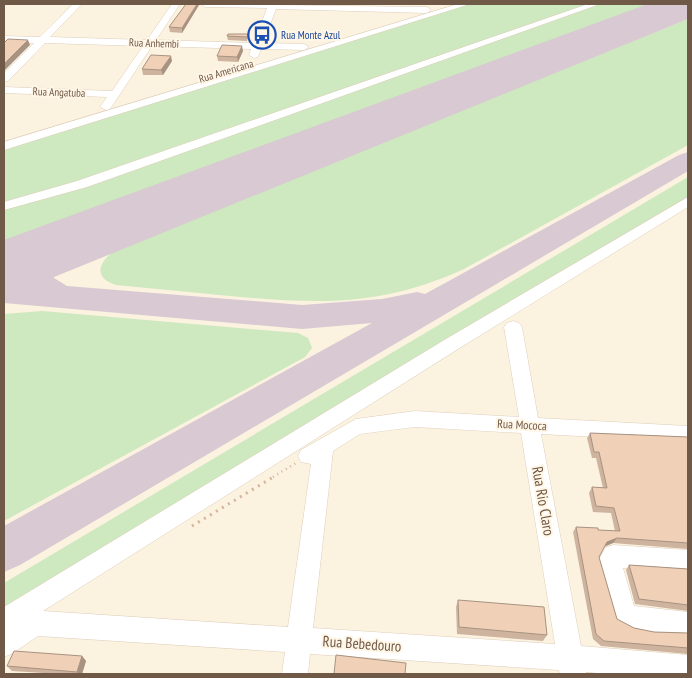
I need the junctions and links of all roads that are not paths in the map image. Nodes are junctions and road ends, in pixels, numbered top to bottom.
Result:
1 (78, 4) edge
2 (176, 4) edge
3 (205, 4) edge
4 (448, 4) edge
5 (466, 4) edge
6 (596, 4) edge
7 (273, 5) edge
8 (372, 10) edge
9 (427, 10) junction
10 (4, 39) edge
11 (42, 40) junction
12 (150, 43) junction
13 (257, 46) junction
14 (304, 48) junction
15 (250, 64) junction
16 (4, 79) edge
17 (4, 90) edge
18 (115, 94) junction
19 (106, 107) junction
20 (4, 138) edge
21 (4, 146) edge
22 (688, 201) edge
23 (4, 206) edge
24 (513, 327) dead end
25 (530, 426) junction
26 (688, 434) edge
27 (688, 561) edge
28 (4, 620) edge
29 (688, 624) edge
30 (299, 640) junction
31 (4, 644) edge
32 (571, 666) edge
33 (688, 668) edge
34 (295, 674) edge

1 - 11 street
2 - 12 street
3 - 7 street
4 - 9 street, Rua Americana
5 - 21 street
6 - 23 street
7 - 8 street
7 - 13 street
8 - 9 street
9 - 14 street, Rua Americana
10 - 11 street, Rua Anhembi
11 - 12 street, Rua Anhembi
11 - 16 street
12 - 13 street, Rua Anhembi
12 - 18 street
13 - 14 street, Rua Anhembi
13 - 15 street
14 - 15 street, Rua Americana
15 - 19 street, Rua Americana
17 - 18 street, Rua Angatuba
18 - 19 street
19 - 20 street, Rua Americana
22 - 28 street
24 - 25 street, Rua Rio Claro
25 - 26 street, Rua Mococa
25 - 30 street, Rua Mococa
25 - 32 street, Rua Rio Claro
27 - 29 street
30 - 31 street, Rua Bebedouro
30 - 32 street, Rua Bebedouro
30 - 34 street
32 - 33 street, Rua Bebedouro

